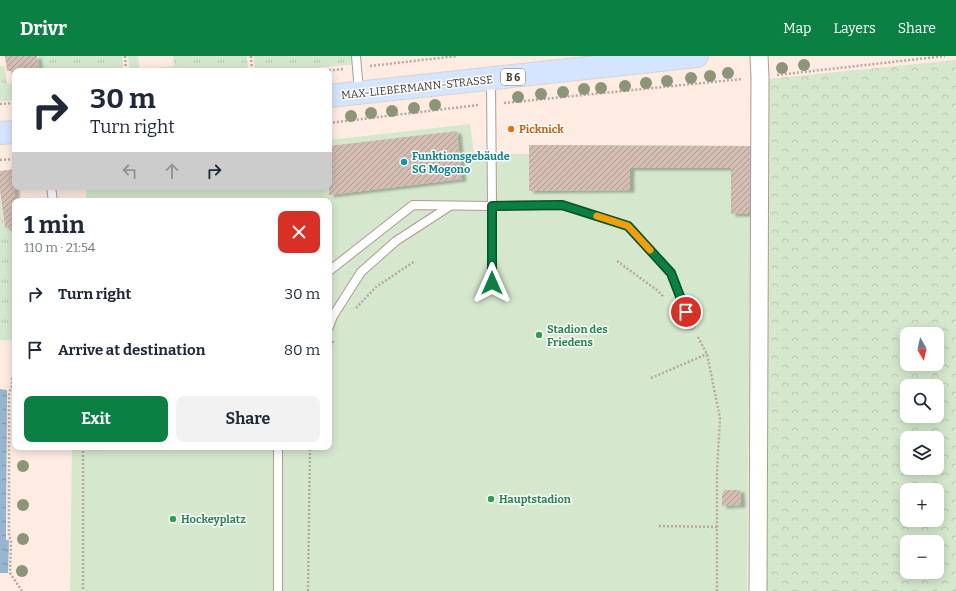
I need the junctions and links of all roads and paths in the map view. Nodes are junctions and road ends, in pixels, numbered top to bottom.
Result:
1 (125, 56) edge
2 (251, 56) edge
3 (356, 56) edge
4 (457, 56) edge
5 (697, 56) edge
6 (759, 56) edge
7 (945, 56) edge
8 (358, 67) junction
9 (126, 68) edge
10 (252, 68) edge
11 (332, 70) edge
12 (760, 77) junction
13 (490, 79) junction
14 (360, 93) junction
15 (332, 96) edge
16 (12, 103) edge
17 (0, 104) edge
18 (491, 104) junction
19 (332, 122) edge
20 (12, 132) edge
21 (0, 133) edge
22 (12, 159) edge
23 (0, 160) edge
24 (451, 205) junction
25 (492, 206) junction
26 (415, 261) dead end
27 (617, 261) dead end
28 (332, 269) edge
29 (492, 283) dead end
30 (669, 302) dead end
31 (353, 312) dead end
32 (332, 319) edge
33 (691, 325) joint
34 (336, 336) dead end
35 (332, 344) edge
36 (707, 354) junction
37 (651, 378) dead end
38 (12, 386) edge
39 (83, 450) edge
40 (278, 450) edge
41 (310, 450) edge
42 (659, 526) dead end
43 (718, 527) junction
44 (22, 591) edge
45 (83, 591) edge
46 (278, 591) edge
47 (308, 591) edge
48 (717, 591) edge
49 (758, 591) edge

1 - 9 path
2 - 10 path
3 - 8 lane
4 - 8 path
5 - 13 main road, MAX-LIEBERMANN-STRASSE / B 6
6 - 12 street
7 - 12 path
8 - 11 path
8 - 14 lane
12 - 18 path
12 - 49 street
13 - 14 main road, MAX-LIEBERMANN-STRASSE / B 6
13 - 18 lane
14 - 15 main road, MAX-LIEBERMANN-STRASSE / B 6
16 - 17 path
18 - 19 path
18 - 25 lane
20 - 21 main road
22 - 23 path
24 - 25 lane
24 - 28 lane
24 - 32 lane
25 - 29 lane
25 - 33 lane
26 - 31 path
27 - 30 path
33 - 36 path
34 - 35 path
36 - 37 path
36 - 43 path
38 - 44 path
39 - 45 path
40 - 46 lane
41 - 47 path
42 - 43 path
43 - 48 path

